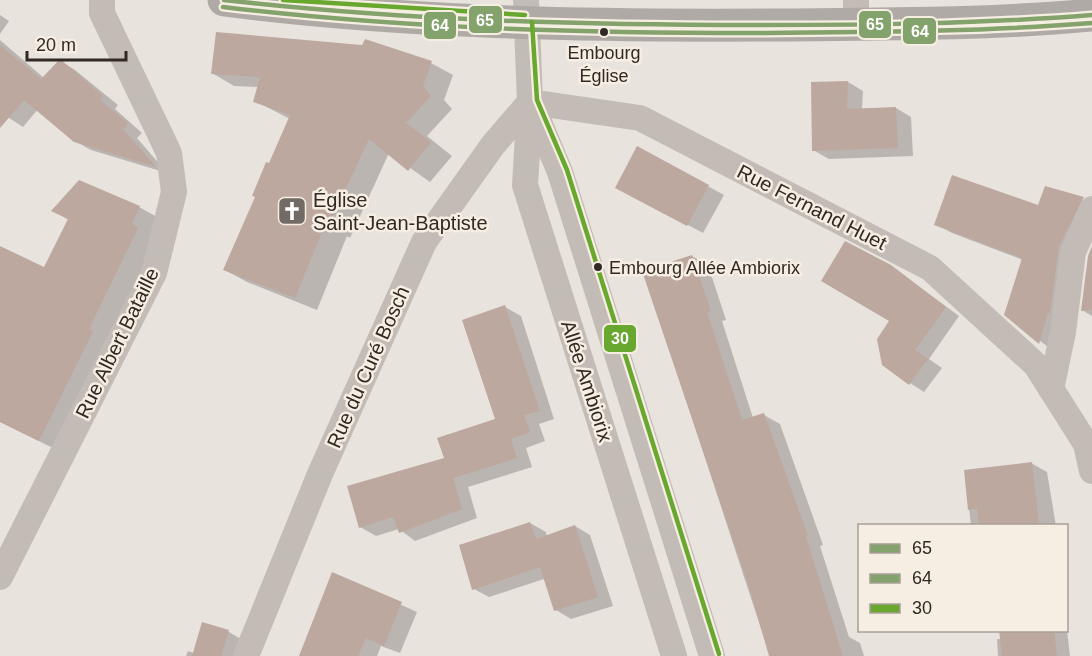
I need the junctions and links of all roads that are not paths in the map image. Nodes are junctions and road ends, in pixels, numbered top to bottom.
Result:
1 (102, 0) edge
2 (224, 0) edge
3 (526, 11) edge
4 (856, 12) edge
5 (1092, 15) edge
6 (530, 102) junction
7 (1092, 209) edge
8 (1051, 389) junction
9 (1092, 471) edge
10 (0, 577) edge
11 (246, 656) edge
12 (674, 656) edge
13 (712, 656) edge

1 - 10 street, Rue Albert Bataille
2 - 3 main road
3 - 4 main road
3 - 6 street, Allée Ambiorix
4 - 5 main road
6 - 8 street, Rue Fernand Huet
6 - 11 street, Rue du Curé Bosch
6 - 12 street, Allée Ambiorix
6 - 13 street, Allée Ambiorix
7 - 8 street
8 - 9 street, Rue Fernand Huet

